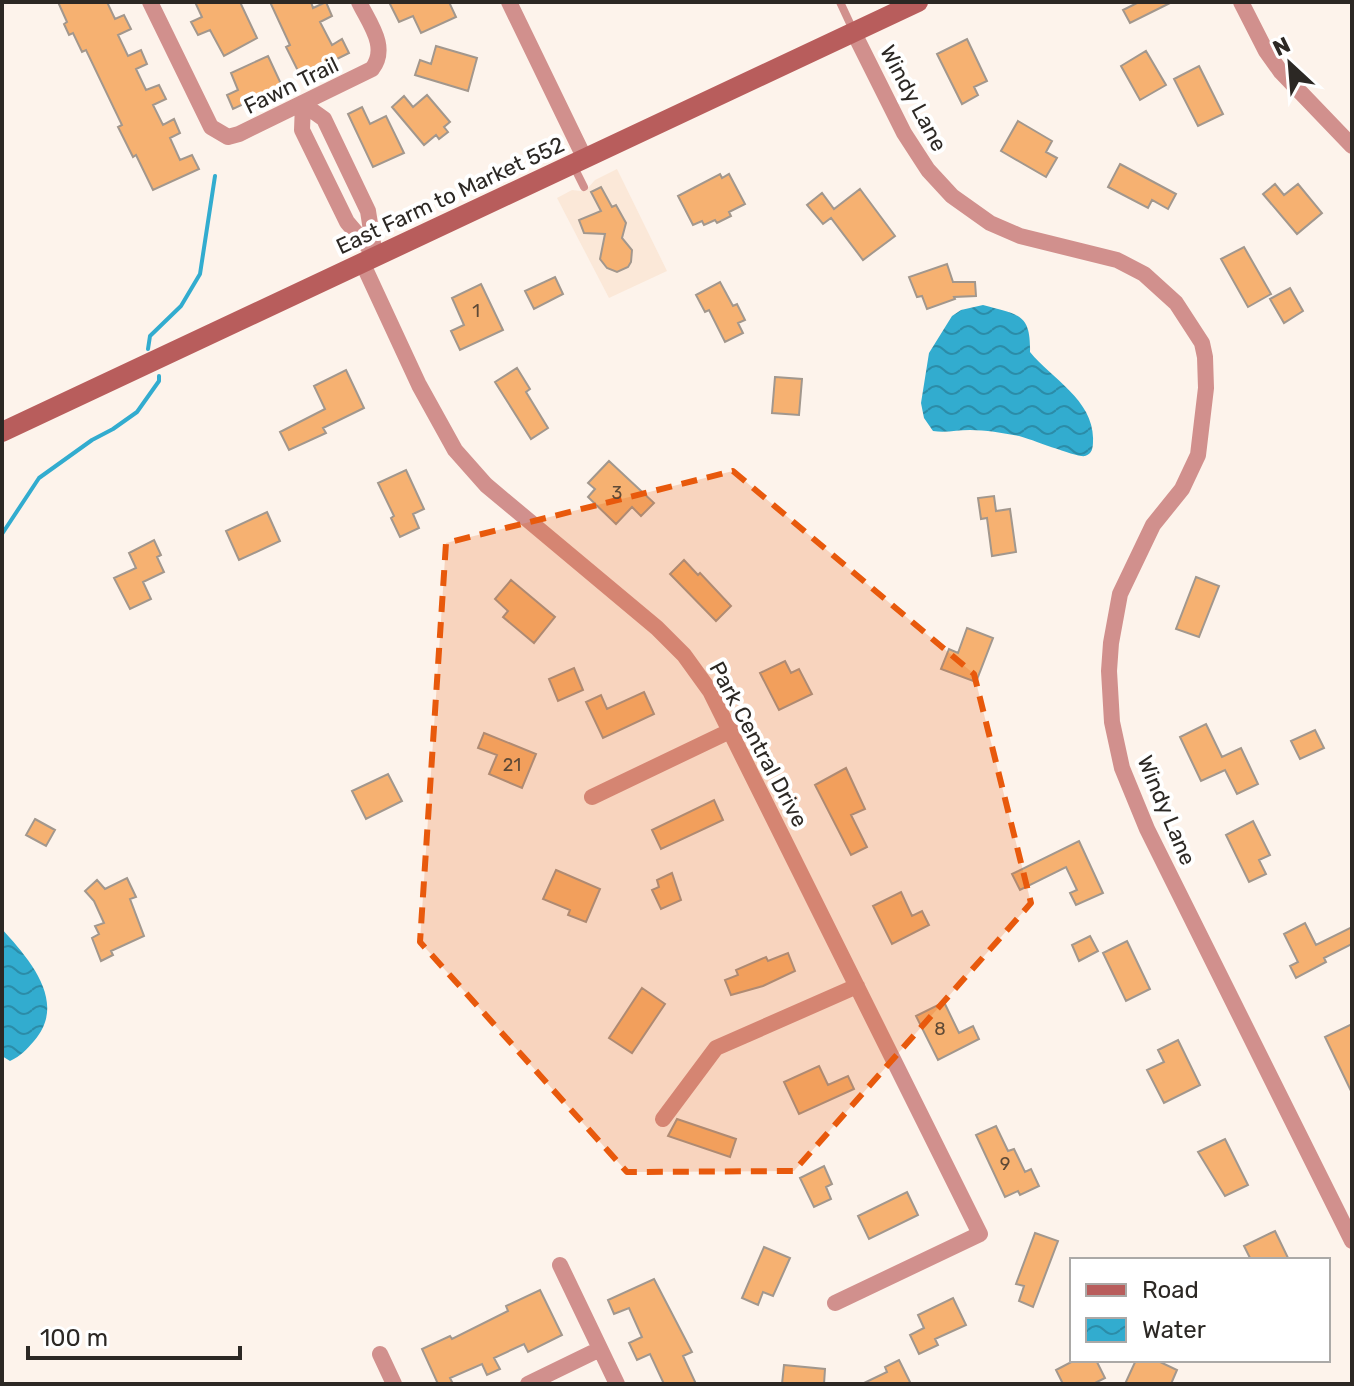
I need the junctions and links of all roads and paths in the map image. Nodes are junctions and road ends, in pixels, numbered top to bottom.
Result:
1 (150, 2) edge
2 (359, 2) edge
3 (509, 2) edge
4 (840, 2) edge
5 (918, 2) edge
6 (1241, 2) edge
7 (854, 33) junction
8 (303, 104) junction
9 (1352, 146) edge
10 (579, 162) junction
11 (584, 187) dead end
12 (369, 259) junction
13 (2, 432) edge
14 (732, 730) junction
15 (592, 797) dead end
16 (857, 986) junction
17 (663, 1119) dead end
18 (1352, 1241) edge
19 (560, 1265) dead end
20 (835, 1303) dead end
21 (600, 1349) junction
22 (380, 1354) dead end
23 (394, 1384) edge
24 (528, 1384) edge
25 (617, 1384) edge

1 - 8 street, Fawn Trail
2 - 8 street, Fawn Trail
3 - 10 street
4 - 7 lane
5 - 7 main road, East Farm to Market 552
6 - 9 street
7 - 10 main road, East Farm to Market 552
7 - 18 street, Windy Lane
8 - 12 street
8 - 12 street
10 - 11 lane
10 - 12 main road, East Farm to Market 552
12 - 13 main road, East Farm to Market 552
12 - 14 street, Park Central Drive
14 - 15 street
14 - 16 street, Park Central Drive
16 - 17 street
16 - 20 street, Park Central Drive
19 - 21 street
21 - 24 street
21 - 25 street
22 - 23 street

